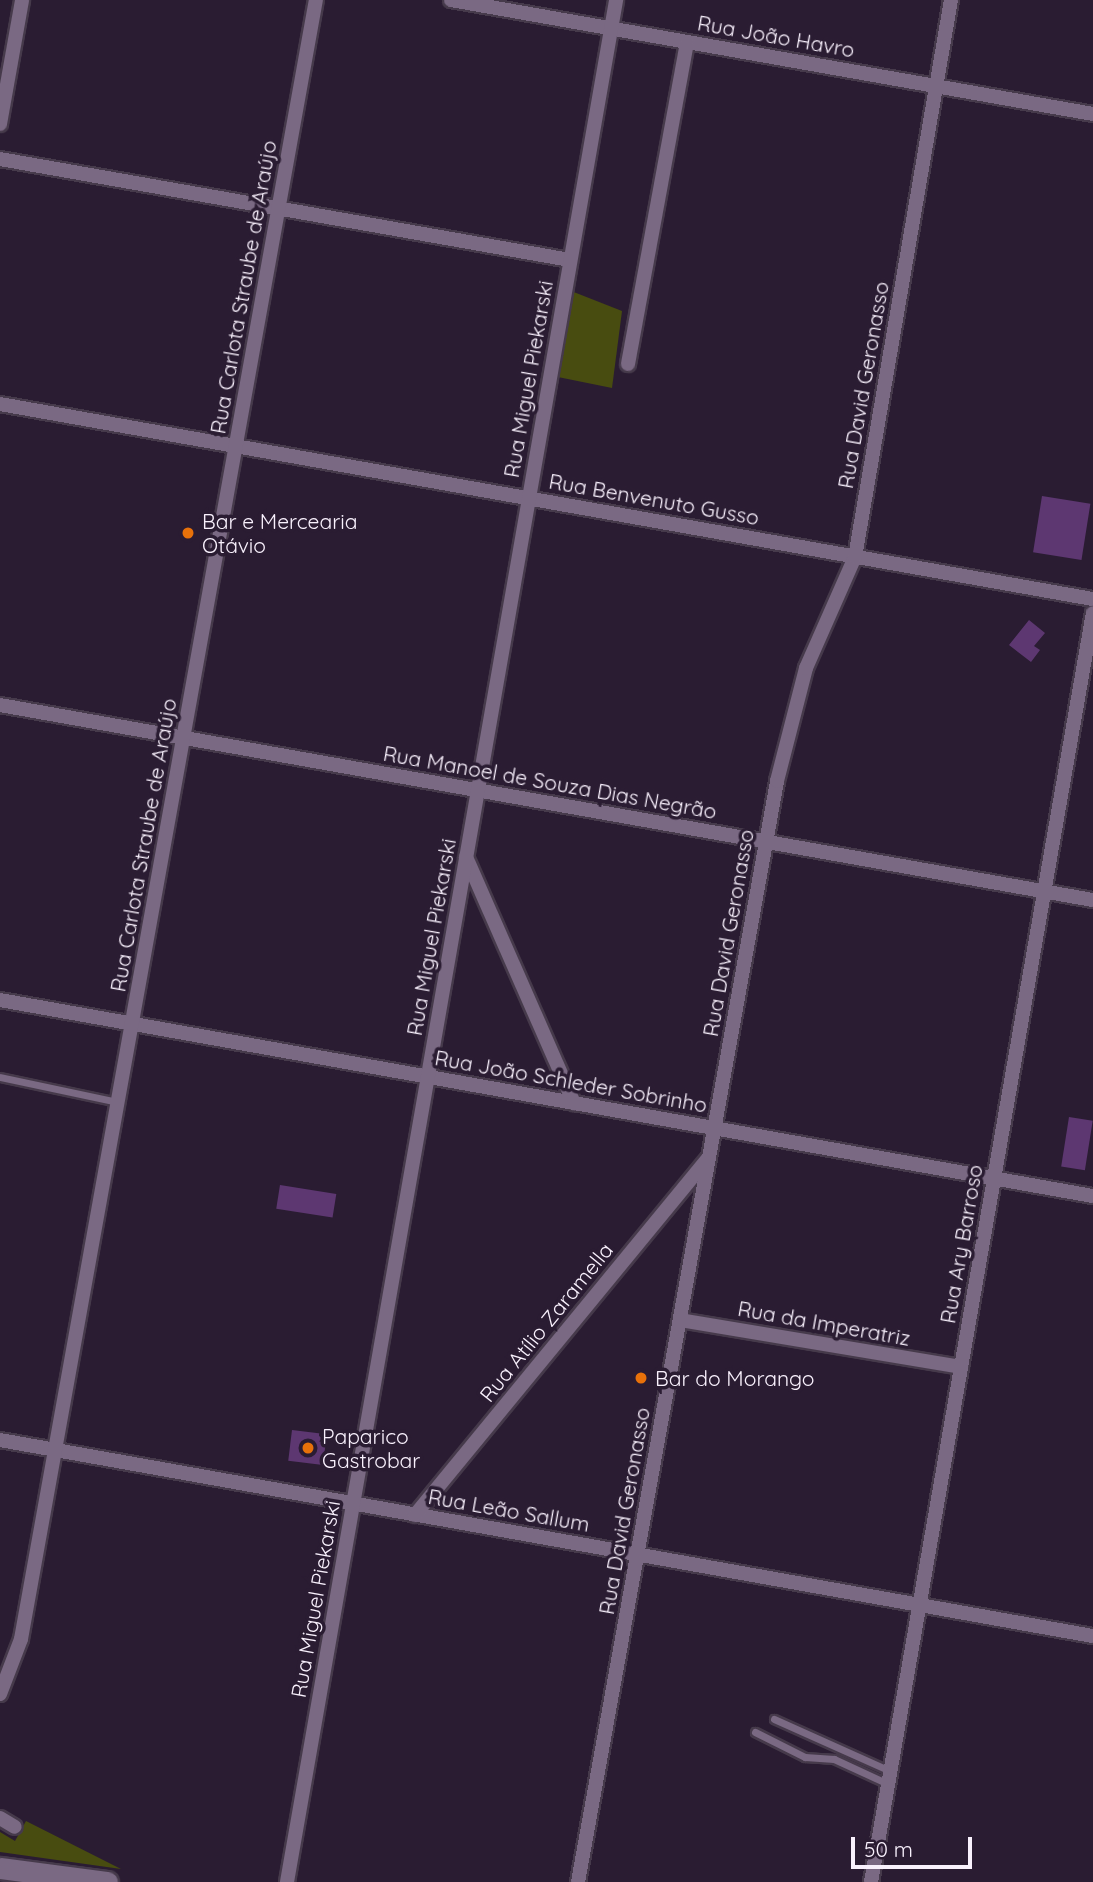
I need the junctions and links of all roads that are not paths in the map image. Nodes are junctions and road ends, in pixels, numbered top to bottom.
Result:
1 (22, 0) edge
2 (316, 0) edge
3 (451, 0) edge
4 (616, 0) edge
5 (951, 0) edge
6 (611, 28) junction
7 (687, 42) junction
8 (936, 86) junction
9 (1093, 114) edge
10 (0, 124) edge
11 (0, 159) edge
12 (279, 208) junction
13 (570, 260) junction
14 (628, 364) dead end
15 (0, 404) edge
16 (236, 446) junction
17 (529, 498) junction
18 (855, 557) junction
19 (1093, 599) edge
20 (1093, 613) edge
21 (0, 705) edge
22 (184, 738) junction
23 (478, 790) junction
24 (766, 841) junction
25 (466, 858) junction
26 (1044, 891) junction
27 (1093, 900) edge
28 (0, 1000) edge
29 (132, 1023) junction
30 (428, 1076) junction
31 (0, 1077) edge
32 (118, 1102) junction
33 (574, 1103) junction
34 (714, 1128) junction
35 (709, 1157) junction
36 (994, 1178) junction
37 (1093, 1196) edge
38 (680, 1320) junction
39 (961, 1367) junction
40 (0, 1440) edge
41 (55, 1450) junction
42 (353, 1504) junction
43 (415, 1515) junction
44 (637, 1554) junction
45 (919, 1605) junction
46 (1093, 1636) edge
47 (0, 1694) edge
48 (774, 1719) dead end
49 (755, 1732) dead end
50 (889, 1777) junction
51 (0, 1818) edge
52 (15, 1827) dead end
53 (11, 1874) edge
54 (107, 1882) edge
55 (287, 1882) edge
56 (578, 1882) edge
57 (871, 1882) edge

1 - 10 street
2 - 12 street, Rua Carlota Straube de Araújo
3 - 6 street, Rua João Havro
4 - 6 street, Rua Miguel Piekarski
5 - 8 street, Rua David Geronasso
6 - 7 street, Rua João Havro
6 - 13 street, Rua Miguel Piekarski
7 - 8 street, Rua João Havro
7 - 14 street
8 - 9 street, Rua João Havro
8 - 18 street, Rua David Geronasso
11 - 12 street
12 - 13 street
12 - 16 street, Rua Carlota Straube de Araújo
13 - 17 street, Rua Miguel Piekarski
15 - 16 street, Rua Benvenuto Gusso
16 - 17 street, Rua Benvenuto Gusso
16 - 22 street, Rua Carlota Straube de Araújo
17 - 18 street, Rua Benvenuto Gusso
17 - 23 street, Rua Miguel Piekarski
18 - 19 street, Rua Benvenuto Gusso
18 - 24 street, Rua David Geronasso
20 - 26 street, Rua Ary Barroso
21 - 22 street, Rua Manoel de Souza Dias Negrão
22 - 23 street, Rua Manoel de Souza Dias Negrão
22 - 29 street, Rua Carlota Straube de Araújo
23 - 24 street, Rua Manoel de Souza Dias Negrão
23 - 25 street, Rua Miguel Piekarski
24 - 26 street, Rua Manoel de Souza Dias Negrão
24 - 34 street, Rua David Geronasso
25 - 30 street, Rua Miguel Piekarski
25 - 33 street
26 - 27 street, Rua Manoel de Souza Dias Negrão
26 - 36 street, Rua Ary Barroso
28 - 29 street, Rua João Schleder Sobrinho
29 - 30 street, Rua João Schleder Sobrinho
29 - 32 street, Rua Carlota Straube de Araújo
30 - 33 street, Rua João Schleder Sobrinho
30 - 42 street, Rua Miguel Piekarski
31 - 32 lane
32 - 41 street, Rua Carlota Straube de Araújo
33 - 34 street, Rua João Schleder Sobrinho
34 - 35 street, Rua David Geronasso
34 - 36 street, Rua João Schleder Sobrinho
35 - 38 street, Rua David Geronasso
35 - 43 street, Rua Atílio Zaramella
36 - 37 street, Rua João Schleder Sobrinho
36 - 39 street, Rua Ary Barroso
38 - 39 street, Rua da Imperatriz
38 - 44 street, Rua David Geronasso
39 - 45 street, Rua Ary Barroso
40 - 41 street, Rua Leão Sallum
41 - 42 street, Rua Leão Sallum
41 - 47 street, Rua Carlota Straube de Araújo
42 - 43 street, Rua Leão Sallum
42 - 55 street, Rua Miguel Piekarski
43 - 44 street, Rua Leão Sallum
44 - 45 street, Rua Leão Sallum
44 - 56 street, Rua David Geronasso
45 - 46 street, Rua Leão Sallum
45 - 50 street, Rua Ary Barroso
48 - 50 lane
49 - 50 lane
50 - 57 street, Rua Ary Barroso
51 - 52 street
53 - 54 main road

